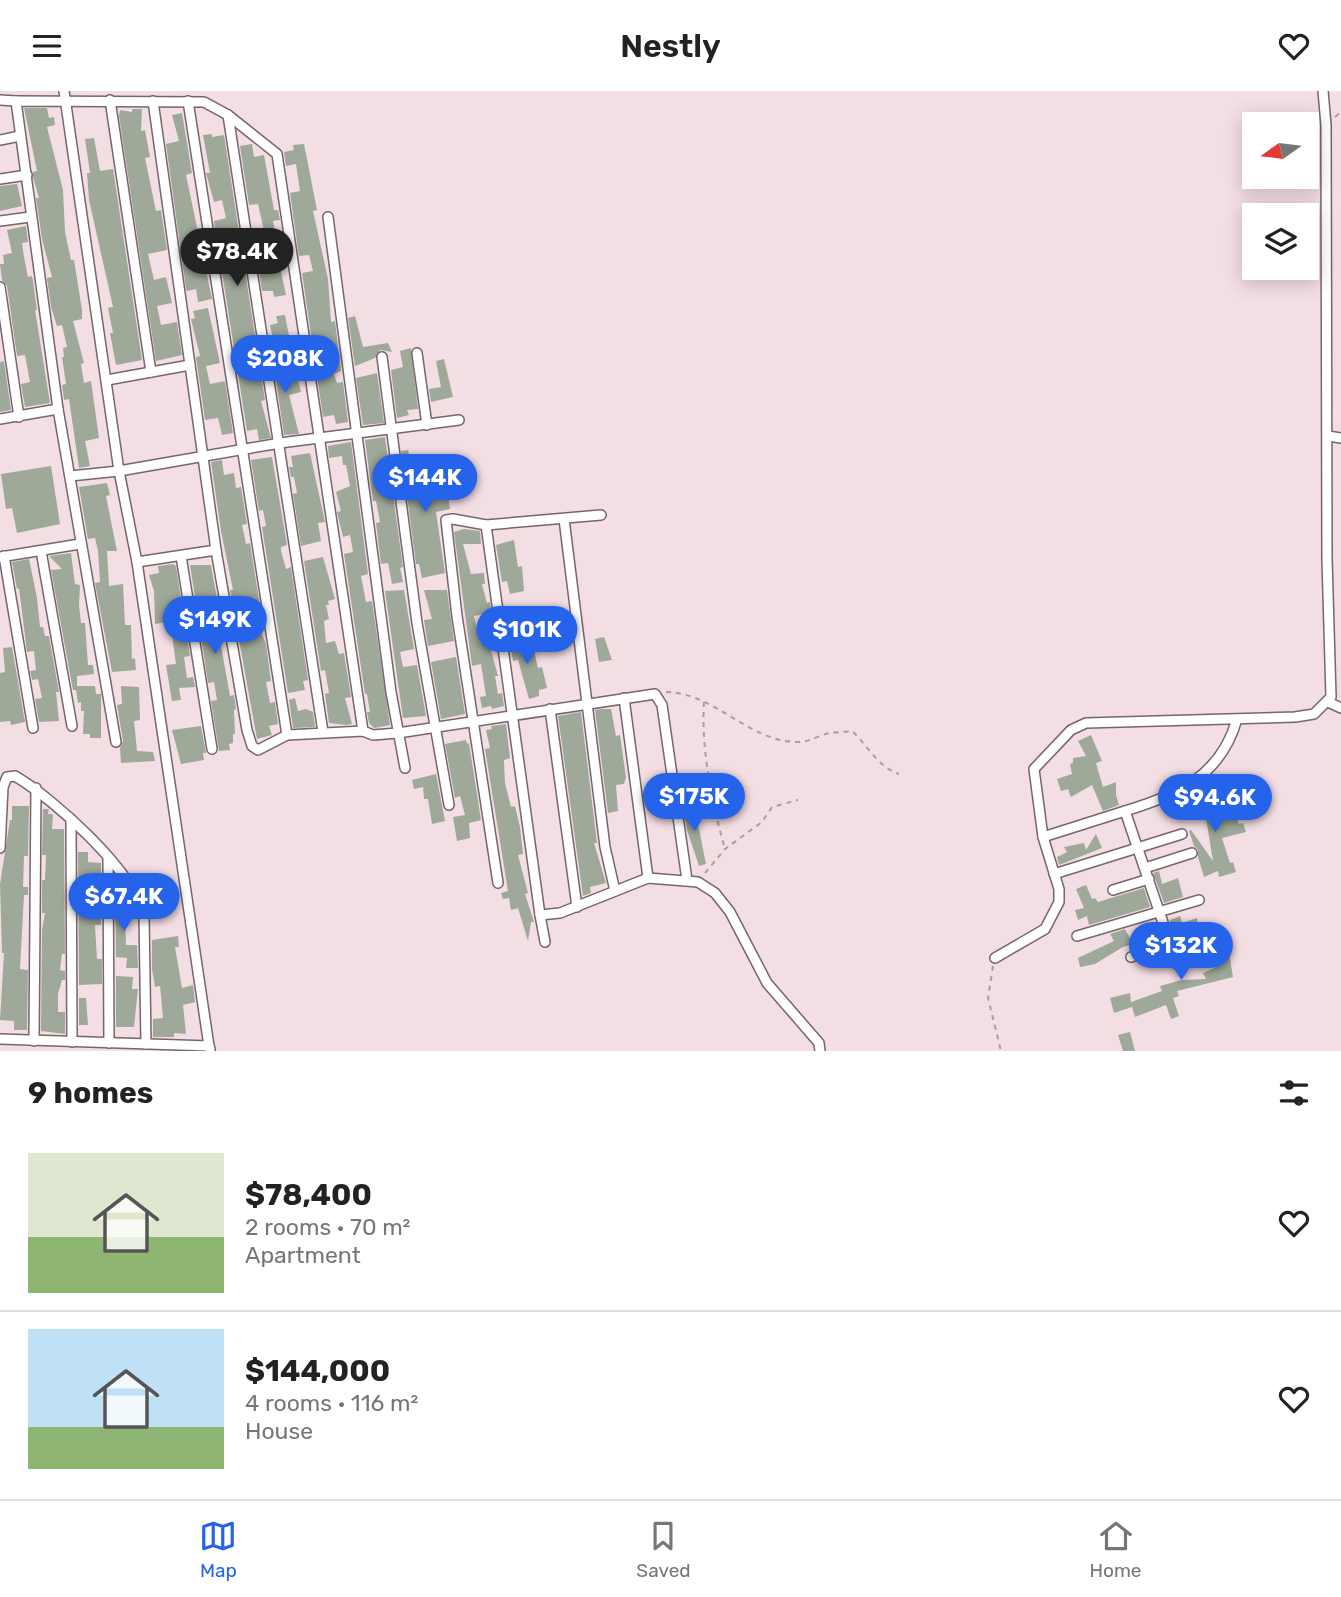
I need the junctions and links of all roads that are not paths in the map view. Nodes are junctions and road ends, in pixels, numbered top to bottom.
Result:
1 (64, 91) edge
2 (1323, 91) edge
3 (0, 100) edge
4 (110, 100) junction
5 (188, 100) junction
6 (16, 101) junction
7 (153, 101) junction
8 (66, 103) junction
9 (228, 115) junction
10 (20, 136) junction
11 (0, 140) edge
12 (27, 175) junction
13 (0, 179) edge
14 (30, 216) junction
15 (328, 217) dead end
16 (0, 221) edge
17 (0, 287) edge
18 (417, 353) dead end
19 (382, 357) dead end
20 (190, 365) junction
21 (151, 372) junction
22 (107, 380) junction
23 (58, 409) junction
24 (19, 417) junction
25 (0, 419) edge
26 (459, 420) dead end
27 (427, 425) junction
28 (394, 429) junction
29 (356, 435) junction
30 (1328, 436) junction
31 (1341, 438) edge
32 (318, 440) junction
33 (280, 443) junction
34 (244, 450) junction
35 (205, 457) junction
36 (119, 471) junction
37 (70, 476) junction
38 (601, 515) dead end
39 (564, 519) junction
40 (486, 525) junction
41 (80, 544) junction
42 (216, 550) junction
43 (41, 551) junction
44 (181, 556) junction
45 (2, 557) edge
46 (137, 562) junction
47 (624, 698) junction
48 (1328, 702) junction
49 (587, 704) junction
50 (1341, 708) edge
51 (550, 709) junction
52 (512, 715) junction
53 (1237, 719) junction
54 (474, 720) junction
55 (72, 726) dead end
56 (435, 726) junction
57 (33, 728) dead end
58 (363, 731) junction
59 (323, 732) junction
60 (398, 733) junction
61 (288, 735) junction
62 (116, 742) dead end
63 (212, 749) dead end
64 (405, 768) dead end
65 (36, 788) junction
66 (449, 805) dead end
67 (1125, 811) junction
68 (71, 821) junction
69 (1182, 834) dead end
70 (1043, 837) junction
71 (0, 848) edge
72 (1138, 848) junction
73 (1192, 853) dead end
74 (108, 857) junction
75 (1145, 868) junction
76 (1054, 874) junction
77 (648, 878) junction
78 (1149, 879) junction
79 (687, 880) junction
80 (498, 883) dead end
81 (1113, 890) dead end
82 (615, 891) junction
83 (1199, 900) dead end
84 (577, 907) junction
85 (1160, 913) junction
86 (540, 915) junction
87 (1208, 935) dead end
88 (1077, 936) dead end
89 (545, 942) dead end
90 (1170, 944) junction
91 (1131, 957) dead end
92 (995, 958) road end
93 (1177, 964) dead end
94 (0, 1039) edge
95 (34, 1041) junction
96 (72, 1042) junction
97 (109, 1043) junction
98 (146, 1044) junction
99 (210, 1049) edge
100 (820, 1051) edge

1 - 8 street
2 - 30 street
3 - 6 street
4 - 7 street
4 - 8 street
4 - 21 street
5 - 7 street
5 - 9 street
5 - 34 street
6 - 8 street
6 - 10 street
7 - 20 street
8 - 22 street
9 - 32 street
9 - 33 street
10 - 11 street
10 - 12 street
12 - 13 street
12 - 14 street
14 - 16 street
14 - 23 street
15 - 29 street
17 - 24 street
18 - 27 street
19 - 28 street
20 - 21 street
20 - 35 street
21 - 22 street
22 - 36 street
23 - 24 street
23 - 37 street
24 - 25 street
26 - 27 street
27 - 28 street
28 - 29 street
28 - 56 street
29 - 32 street
29 - 60 street
30 - 31 street
30 - 48 street
32 - 33 street
32 - 58 street
33 - 34 street
33 - 59 street
34 - 35 street
34 - 61 street
35 - 36 street
35 - 42 street
36 - 37 street
36 - 46 street
37 - 41 street
38 - 39 street
39 - 40 street
39 - 49 street
40 - 52 street
40 - 54 street
41 - 43 street
41 - 62 street
42 - 44 street
42 - 61 street
43 - 45 street
43 - 55 street
44 - 46 street
44 - 63 street
45 - 57 street
46 - 99 street
47 - 49 street
47 - 77 street
47 - 79 street
48 - 50 street
48 - 53 street
49 - 51 street
49 - 82 street
51 - 52 street
51 - 84 street
52 - 54 street
52 - 86 street
53 - 67 street
53 - 70 street
54 - 56 street
54 - 80 street
56 - 60 street
56 - 66 street
58 - 59 street
58 - 60 street
59 - 61 street
60 - 64 street
65 - 68 street
65 - 71 street
65 - 95 street
67 - 70 street
67 - 72 street
68 - 74 street
68 - 96 street
69 - 72 street
70 - 76 street
72 - 75 street
72 - 76 street
73 - 75 street
74 - 97 street
74 - 98 street
75 - 78 street
76 - 92 street
77 - 79 street
77 - 82 street
78 - 81 street
78 - 85 street
79 - 100 street
82 - 84 street
83 - 85 street
84 - 86 street
85 - 88 street
85 - 90 street
86 - 89 street
87 - 90 street
90 - 91 street
90 - 93 street
94 - 95 street
95 - 96 street
96 - 97 street
97 - 98 street
98 - 99 street

